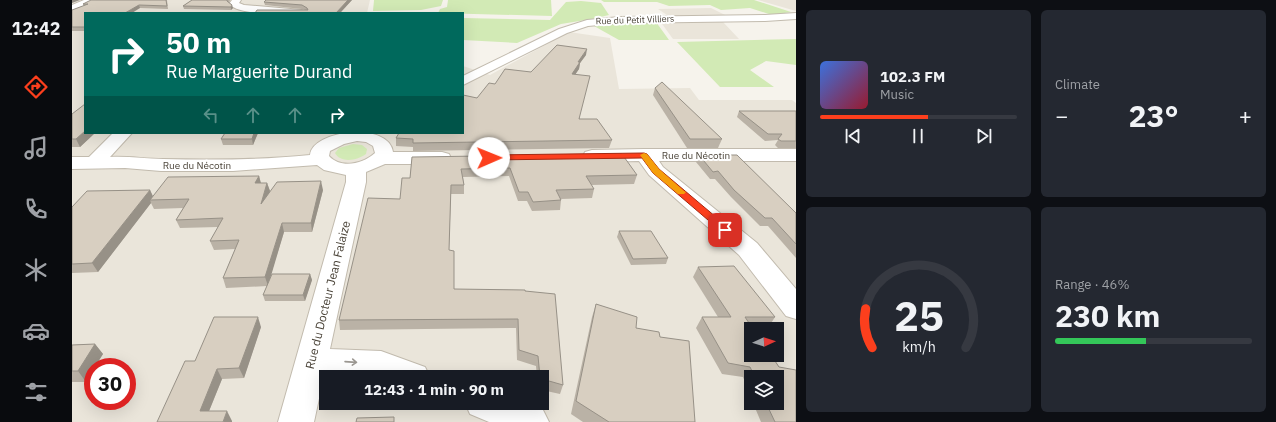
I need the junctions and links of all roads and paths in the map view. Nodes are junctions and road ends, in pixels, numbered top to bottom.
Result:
1 (92, 0) edge
2 (237, 0) edge
3 (72, 8) edge
4 (290, 12) edge
5 (796, 16) edge
6 (464, 80) edge
7 (122, 134) edge
8 (328, 137) edge
9 (383, 144) edge
10 (644, 155) junction
11 (796, 155) edge
12 (574, 156) edge
13 (458, 158) edge
14 (321, 159) junction
15 (95, 162) junction
16 (72, 163) edge
17 (356, 168) junction
18 (796, 308) edge
19 (312, 361) junction
20 (395, 370) edge
21 (500, 410) edge
22 (296, 422) edge
23 (531, 422) edge

1 - 3 street
2 - 4 street
5 - 6 street, Rue du Petit Villiers
7 - 15 street
8 - 9 street
8 - 14 street
9 - 13 street
9 - 17 street
10 - 11 street, Rue du Nécotin
10 - 12 street, Rue du Nécotin
10 - 18 street
14 - 15 street, Rue du Nécotin
14 - 17 street
15 - 16 street, Rue du Nécotin
17 - 19 street, Rue du Docteur Jean Falaize
19 -> 20 street
19 - 22 street, Rue du Docteur Jean Falaize
21 - 23 street

